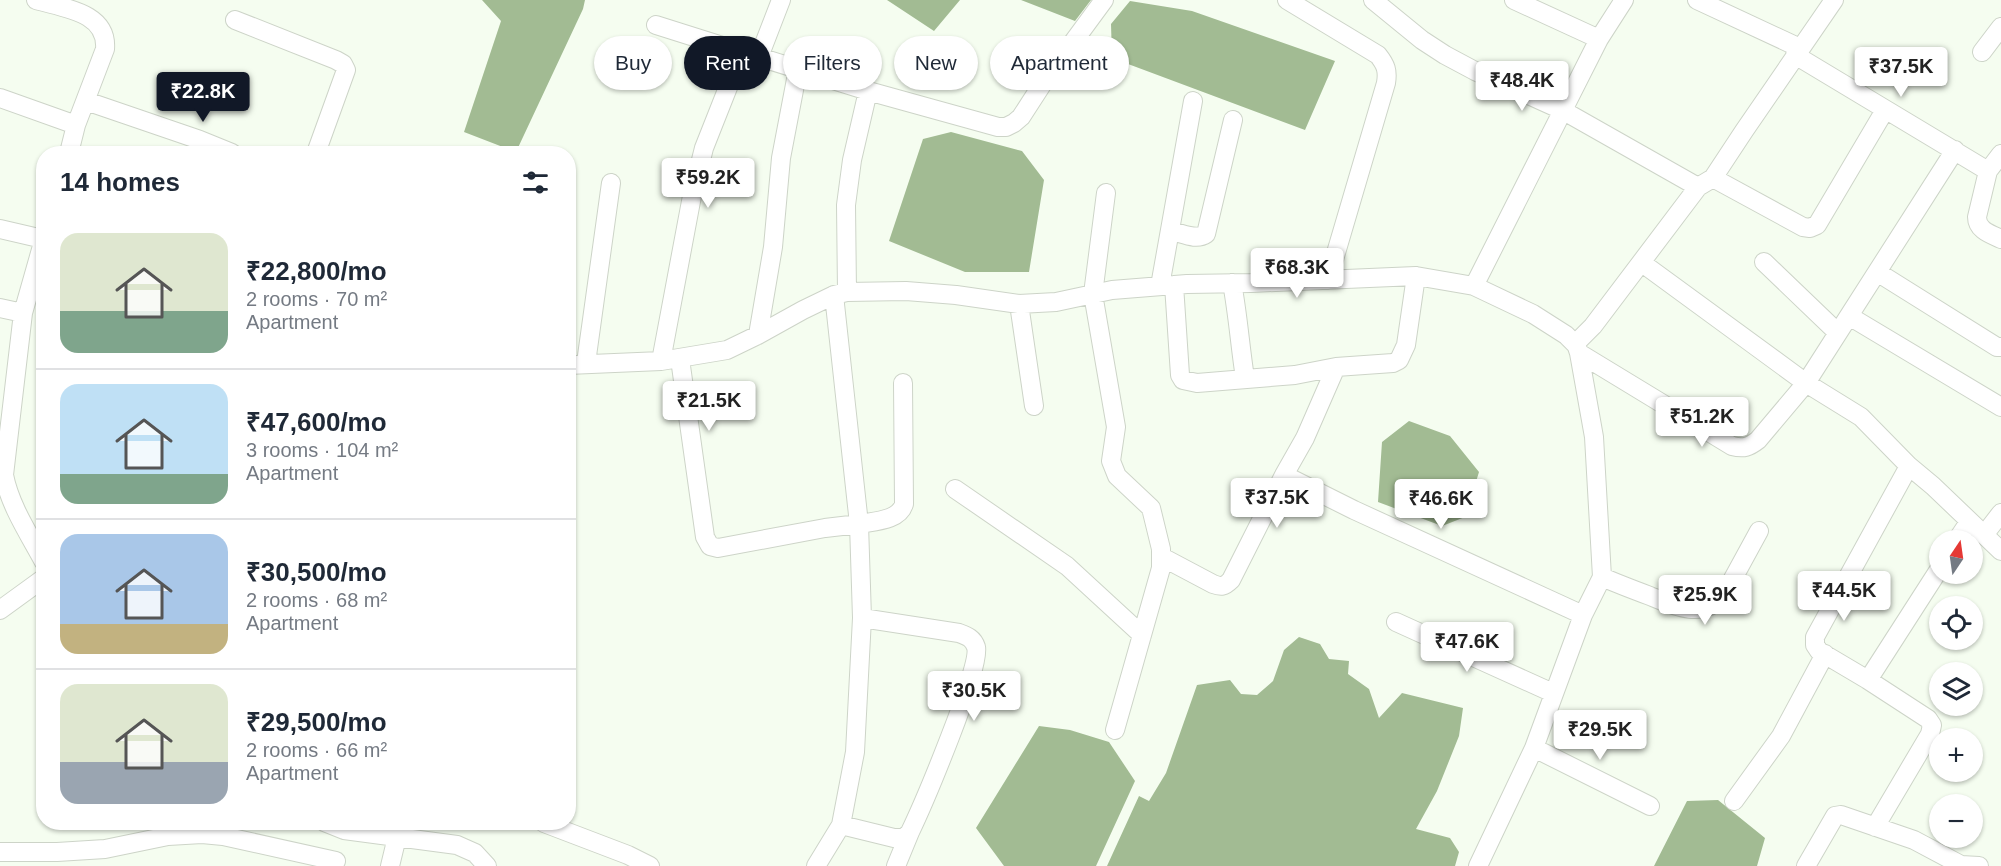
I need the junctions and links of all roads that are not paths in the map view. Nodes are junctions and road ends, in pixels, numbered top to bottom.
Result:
1 (36, 0) edge
2 (781, 0) edge
3 (1104, 0) edge
4 (1287, 0) edge
5 (1372, 0) edge
6 (1514, 0) edge
7 (1624, 0) edge
8 (1697, 0) edge
9 (1834, 0) edge
10 (235, 20) dead end
11 (656, 25) dead end
12 (2001, 27) edge
13 (692, 36) edge
14 (760, 36) edge
15 (1599, 39) junction
16 (1797, 52) junction
17 (1982, 52) dead end
18 (732, 90) edge
19 (794, 90) edge
20 (865, 90) edge
21 (868, 91) junction
22 (0, 98) edge
23 (86, 101) junction
24 (1193, 101) dead end
25 (1562, 110) junction
26 (1885, 110) junction
27 (1233, 120) dead end
28 (76, 125) junction
29 (71, 146) edge
30 (196, 146) edge
31 (319, 146) edge
32 (1955, 150) junction
33 (2001, 154) edge
34 (1988, 171) junction
35 (1706, 182) junction
36 (611, 183) dead end
37 (1106, 194) dead end
38 (0, 229) edge
39 (1171, 231) junction
40 (36, 237) edge
41 (2001, 239) edge
42 (1764, 262) dead end
43 (1642, 263) junction
44 (36, 265) edge
45 (1877, 272) junction
46 (1416, 276) junction
47 (1329, 280) junction
48 (1232, 283) junction
49 (1167, 286) junction
50 (1474, 286) junction
51 (840, 293) junction
52 (1093, 294) junction
53 (1018, 304) junction
54 (0, 308) edge
55 (23, 313) junction
56 (1849, 316) junction
57 (1838, 333) junction
58 (759, 336) junction
59 (2001, 347) edge
60 (1577, 349) junction
61 (680, 359) junction
62 (661, 361) junction
63 (577, 364) edge
64 (1336, 367) junction
65 (1245, 378) junction
66 (903, 383) dead end
67 (1806, 383) junction
68 (1034, 406) dead end
69 (2001, 407) edge
70 (1909, 466) junction
71 (1284, 475) junction
72 (955, 489) dead end
73 (2001, 513) edge
74 (1969, 522) junction
75 (859, 524) junction
76 (1964, 530) edge
77 (1759, 531) dead end
78 (1984, 535) junction
79 (36, 547) edge
80 (2001, 551) edge
81 (1162, 557) junction
82 (1602, 577) junction
83 (36, 582) edge
84 (1930, 584) edge
85 (3, 601) edge
86 (1583, 615) junction
87 (862, 618) junction
88 (1396, 622) dead end
89 (1142, 635) junction
90 (1825, 654) junction
91 (1869, 680) junction
92 (1553, 693) junction
93 (1115, 730) dead end
94 (1534, 748) junction
95 (1734, 801) dead end
96 (1650, 806) dead end
97 (841, 825) junction
98 (1875, 827) junction
99 (344, 830) joint
100 (557, 830) edge
101 (910, 832) junction
102 (397, 837) junction
103 (0, 852) edge
104 (617, 859) edge
105 (335, 863) edge
106 (390, 866) edge
107 (487, 866) edge
108 (650, 866) edge
109 (816, 866) edge
110 (896, 866) edge
111 (1478, 866) edge
112 (1806, 866) edge
113 (1979, 866) edge

1 - 23 street
2 - 14 street
3 - 21 street
4 - 47 street
5 - 25 street
6 - 15 street
7 - 15 street
8 - 16 street
9 - 16 street
10 - 31 street
11 - 13 street
12 - 17 street
15 - 25 street
16 - 26 street
16 - 35 street
18 - 62 street
19 - 58 street
20 - 21 street
21 - 51 street
22 - 28 street
23 - 28 street
23 - 30 street
24 - 39 street
25 - 35 street
25 - 50 street
26 - 32 street
26 - 35 street
27 - 39 street
28 - 29 street
32 - 34 street
32 - 45 street
33 - 34 street
34 - 41 street
35 - 43 street
36 - 63 street
37 - 52 street
38 - 40 street
39 - 49 street
42 - 57 street
43 - 60 street
43 - 67 street
44 - 55 street
45 - 56 street
45 - 59 street
46 - 47 street
46 - 50 street
46 - 64 street
47 - 48 street
48 - 49 street
48 - 65 street
49 - 52 street
49 - 65 street
50 - 60 street
51 - 53 street
51 - 58 street
51 - 75 street
52 - 53 street
52 - 81 street
53 - 68 street
54 - 55 street
55 - 79 street
56 - 57 street
56 - 69 street
57 - 67 street
58 - 61 street
60 - 67 street
60 - 82 street
61 - 62 street
61 - 75 street
62 - 63 street
64 - 65 street
64 - 71 street
66 - 75 street
67 - 70 street
70 - 74 street
70 - 90 street
71 - 81 street
71 - 86 street
72 - 89 street
73 - 78 street
74 - 76 street
74 - 78 street
75 - 87 street
77 - 82 street
78 - 80 street
81 - 89 street
82 - 86 street
83 - 85 street
84 - 91 street
86 - 92 street
87 - 97 street
87 - 101 street
88 - 92 street
89 - 93 street
90 - 91 street
90 - 95 street
91 - 98 street
92 - 94 street
94 - 96 street
94 - 111 street
97 - 101 street
97 - 109 street
98 - 112 street
98 - 113 street
99 - 102 street
99 - 105 street
100 - 104 street
101 - 110 street
102 - 106 street
102 - 107 street
103 - 105 street
104 - 108 street

